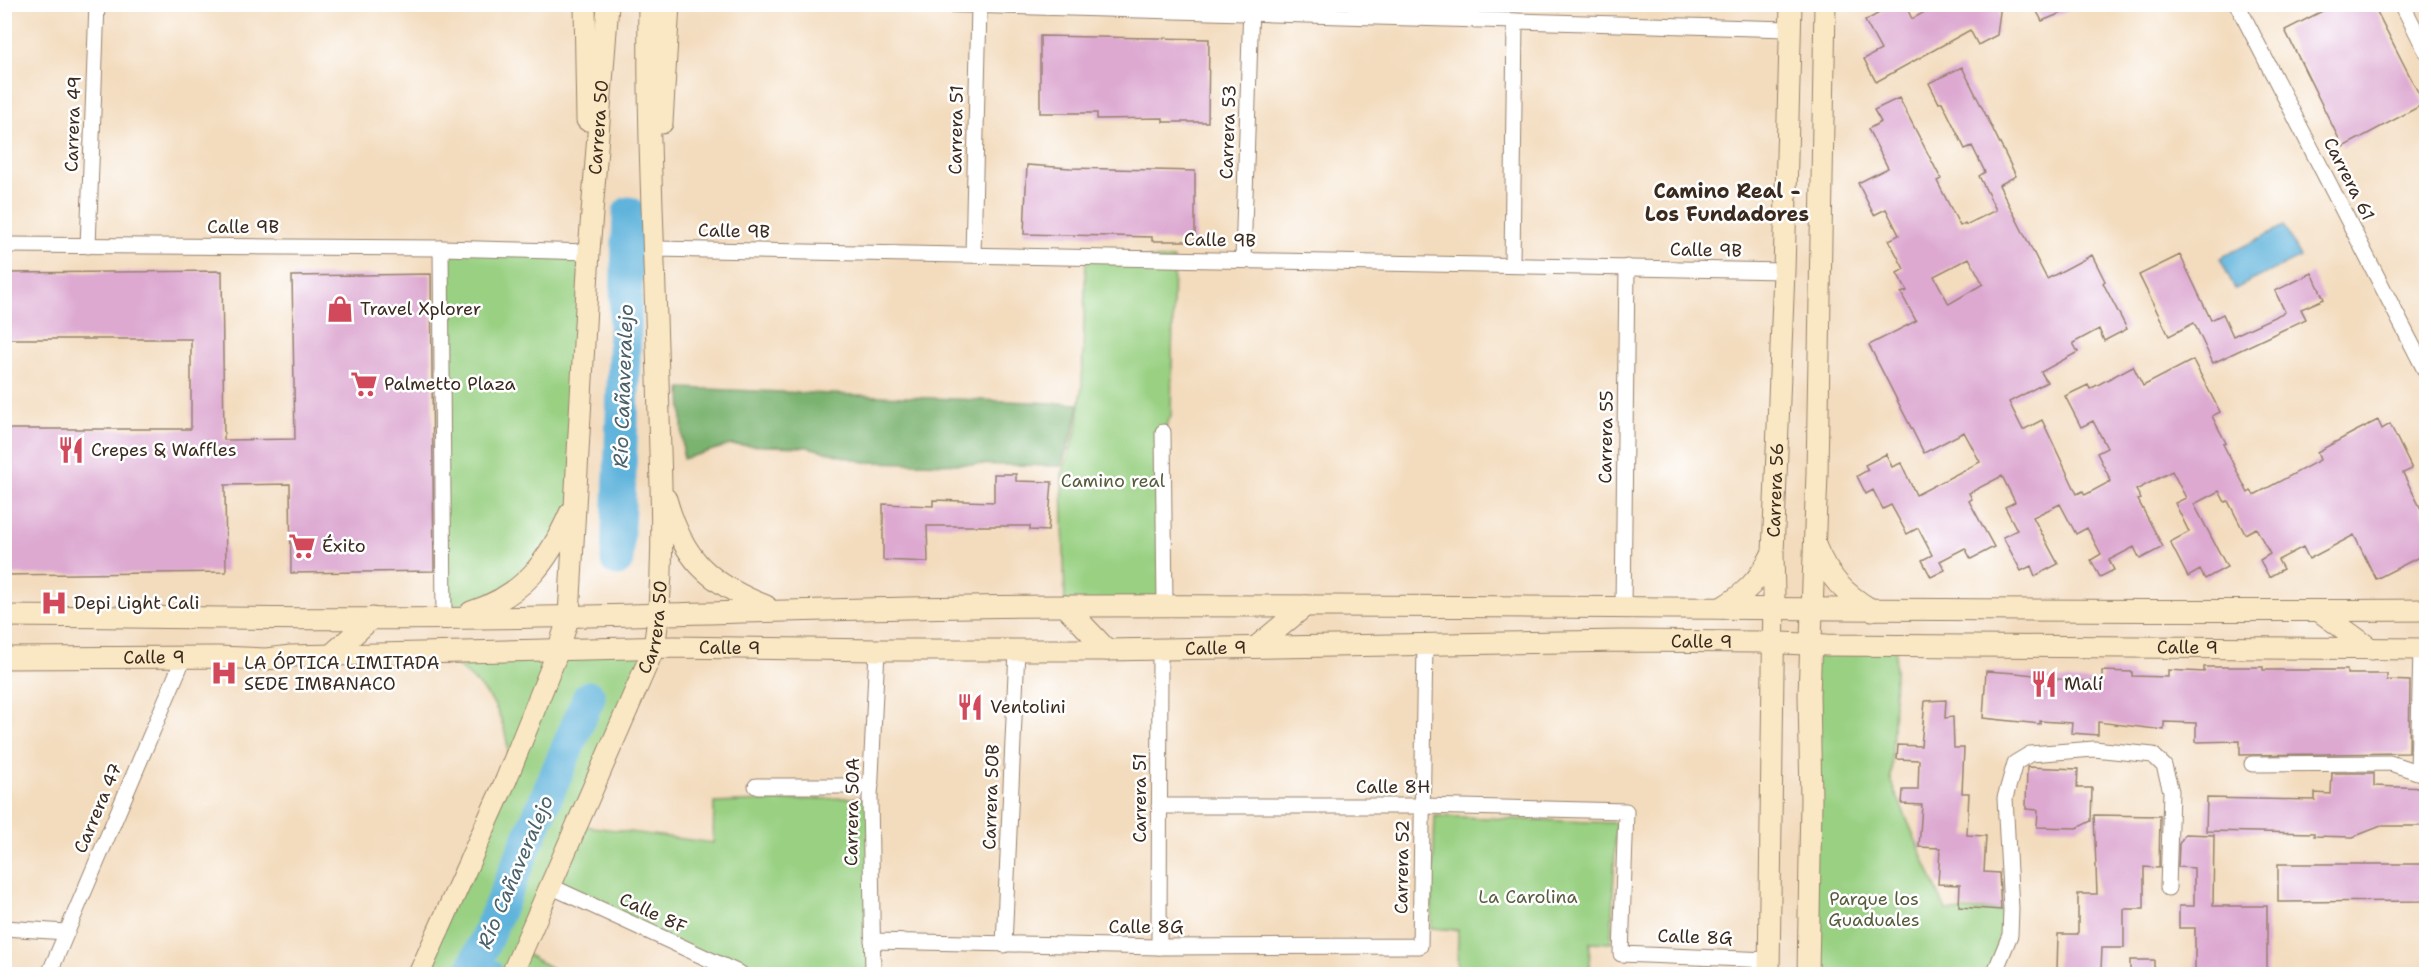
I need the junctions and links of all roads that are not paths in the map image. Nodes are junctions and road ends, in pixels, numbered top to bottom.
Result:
1 (97, 4) edge
2 (585, 4) edge
3 (669, 4) edge
4 (933, 4) edge
5 (1791, 4) edge
6 (1825, 4) edge
7 (2237, 4) edge
8 (2402, 4) edge
9 (979, 6) junction
10 (1251, 8) edge
11 (608, 9) edge
12 (649, 11) edge
13 (1515, 21) junction
14 (1790, 29) junction
15 (2427, 51) edge
16 (4, 245) edge
17 (88, 246) junction
18 (441, 248) junction
19 (655, 249) junction
20 (589, 252) junction
21 (973, 254) junction
22 (1243, 260) junction
23 (1512, 265) junction
24 (1628, 267) junction
25 (1784, 271) junction
26 (2427, 372) edge
27 (1163, 432) dead end
28 (660, 477) junction
29 (574, 501) junction
30 (1814, 542) junction
31 (1773, 554) junction
32 (1065, 606) junction
33 (1165, 606) junction
34 (1305, 606) junction
35 (1623, 607) junction
36 (1721, 608) junction
37 (1774, 608) junction
38 (1811, 609) junction
39 (775, 610) junction
40 (2319, 610) junction
41 (2427, 610) edge
42 (1874, 611) junction
43 (651, 614) junction
44 (4, 616) edge
45 (575, 616) junction
46 (372, 618) junction
47 (444, 619) junction
48 (1773, 643) junction
49 (1425, 644) junction
50 (1810, 644) junction
51 (1256, 647) junction
52 (645, 648) junction
53 (2371, 649) junction
54 (2424, 649) edge
55 (565, 650) junction
56 (877, 650) junction
57 (1017, 650) junction
58 (1107, 650) junction
59 (1160, 650) junction
60 (330, 656) junction
61 (184, 657) junction
62 (4, 658) edge
63 (2252, 764) dead end
64 (2422, 773) edge
65 (756, 786) dead end
66 (871, 786) junction
67 (1159, 806) junction
68 (1423, 806) junction
69 (550, 886) junction
70 (2168, 888) dead end
71 (4, 928) edge
72 (66, 932) junction
73 (872, 941) junction
74 (1004, 945) junction
75 (1420, 946) joint
76 (1159, 947) junction
77 (1621, 954) joint
78 (1769, 967) edge
79 (52, 974) edge
80 (419, 975) edge
81 (512, 975) edge
82 (741, 975) edge
83 (873, 975) edge
84 (1808, 975) edge
85 (1994, 975) edge

1 - 17 street, Carrera 49
2 - 20 main road, Carrera 50
3 - 19 main road, Carrera 50
4 - 9 street
5 - 14 main road, Carrera 56
6 - 30 main road
7 - 26 street, Carrera 61
8 - 15 street
9 - 10 street
9 - 21 street, Carrera 51
10 - 13 street
10 - 22 street, Carrera 53
11 - 20 main road, Carrera 50
12 - 19 main road, Carrera 50
13 - 14 street
13 - 23 street
14 - 25 main road, Carrera 56
16 - 17 street, Calle 9B
17 - 18 street, Calle 9B
18 - 20 street, Calle 9B
18 - 47 street
19 - 21 street, Calle 9B
19 - 28 main road, Carrera 50
20 - 29 main road, Carrera 50
21 - 22 street, Calle 9B
22 - 23 street, Calle 9B
23 - 24 street, Calle 9B
24 - 25 street, Calle 9B
24 - 35 street, Carrera 55
25 - 31 main road, Carrera 56
27 - 33 street
28 - 39 main road
28 - 43 main road, Carrera 50
29 - 45 main road, Carrera 50
29 - 47 main road
30 - 38 main road
30 - 42 main road
31 - 36 main road
31 - 37 main road, Carrera 56
32 - 33 main road, Calle 9
32 - 39 main road, Calle 9
32 - 58 main road
33 - 34 main road, Calle 9
34 - 35 main road, Calle 9
34 - 51 main road
35 - 36 main road, Calle 9
36 - 37 main road, Calle 9
37 - 38 main road, Calle 9
37 - 48 main road, Carrera 56
38 - 42 main road, Calle 9
38 - 50 main road
39 - 43 main road, Calle 9
40 - 41 main road, Calle 9
40 - 42 main road, Calle 9
40 - 53 main road
43 - 45 main road, Calle 9
43 - 52 main road, Carrera 50
44 - 46 main road, Calle 9
45 - 47 main road, Calle 9
45 - 55 main road, Carrera 50
46 - 47 main road, Calle 9
46 - 60 main road
48 - 49 main road, Calle 9
48 - 50 main road, Calle 9
48 - 78 main road, Carrera 56
49 - 51 main road, Calle 9
49 - 68 street, Carrera 52
50 - 53 main road, Calle 9
50 - 84 main road
51 - 59 main road, Calle 9
52 - 55 main road, Calle 9
52 - 56 main road, Calle 9
52 - 69 main road, Carrera 50
53 - 54 main road, Calle 9
54 - 64 street
55 - 60 main road, Calle 9
55 - 80 main road, Carrera 50
56 - 57 main road, Calle 9
56 - 66 street, Carrera 50A
57 - 58 main road, Calle 9
57 - 74 street, Carrera 50B
58 - 59 main road, Calle 9
59 - 67 street, Carrera 51
60 - 61 main road, Calle 9
61 - 62 main road, Calle 9
61 - 72 street, Carrera 47
63 - 64 street
65 - 66 street
66 - 73 street, Carrera 50A
67 - 68 street, Calle 8H
67 - 76 street, Carrera 51
68 - 75 street, Carrera 52
68 - 77 street, Calle 8H
69 - 81 main road, Carrera 50
69 - 82 street, Calle 8F
70 - 85 street
71 - 72 street
72 - 79 street, Carrera 47
73 - 74 street, Calle 8G
73 - 83 street, Carrera 50A
74 - 76 street, Calle 8G
75 - 76 street, Calle 8G
77 - 78 street, Calle 8G

